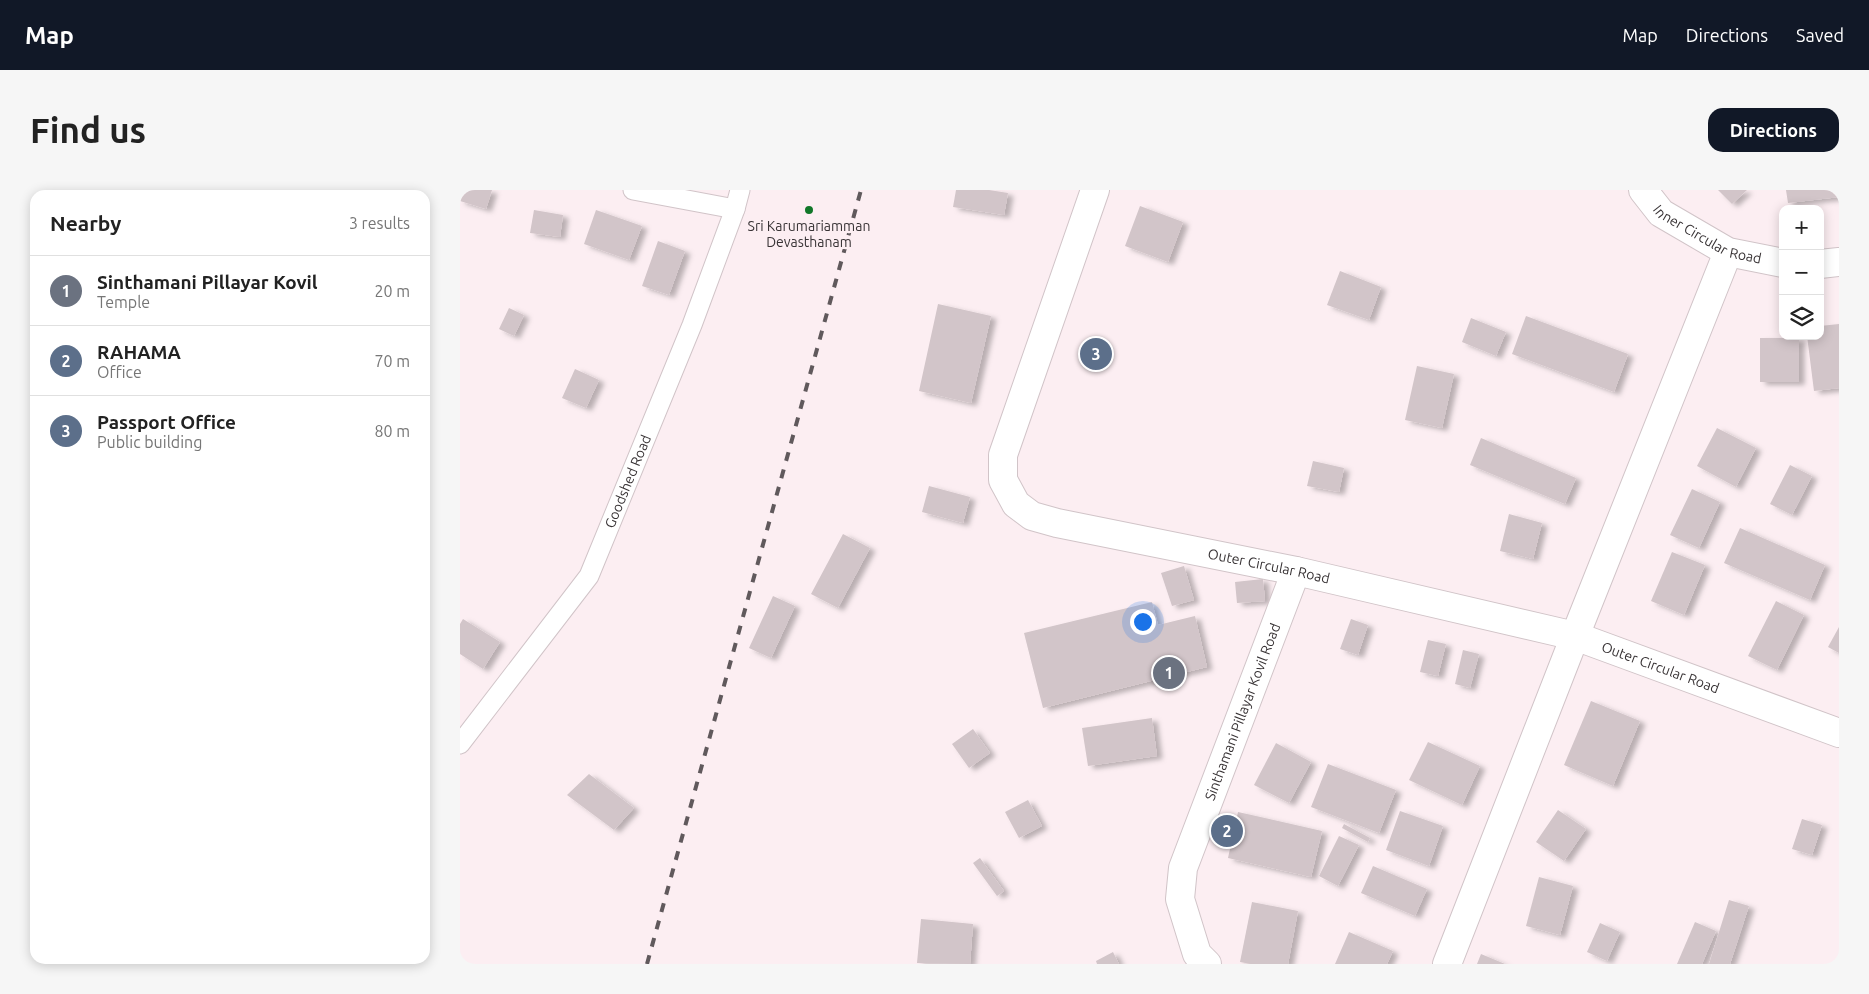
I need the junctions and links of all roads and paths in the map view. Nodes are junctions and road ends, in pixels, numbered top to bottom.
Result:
1 (633, 190) edge
2 (740, 190) edge
3 (1095, 190) edge
4 (1643, 190) edge
5 (735, 209) junction
6 (1728, 252) junction
7 (1839, 262) edge
8 (1779, 263) edge
9 (1824, 264) edge
10 (1296, 571) junction
11 (1575, 636) junction
12 (1839, 733) edge
13 (460, 744) edge
14 (1207, 964) edge
15 (1447, 964) edge

1 - 5 street
2 - 5 street, Goodshed Road
3 - 10 street, Outer Circular Road
4 - 6 street, Inner Circular Road
5 - 13 street, Goodshed Road
6 - 8 street, Inner Circular Road
6 - 11 street
7 - 9 street
10 - 11 street, Outer Circular Road
10 - 14 street, Sinthamani Pillayar Kovil Road
11 - 12 street, Outer Circular Road
11 - 15 street

